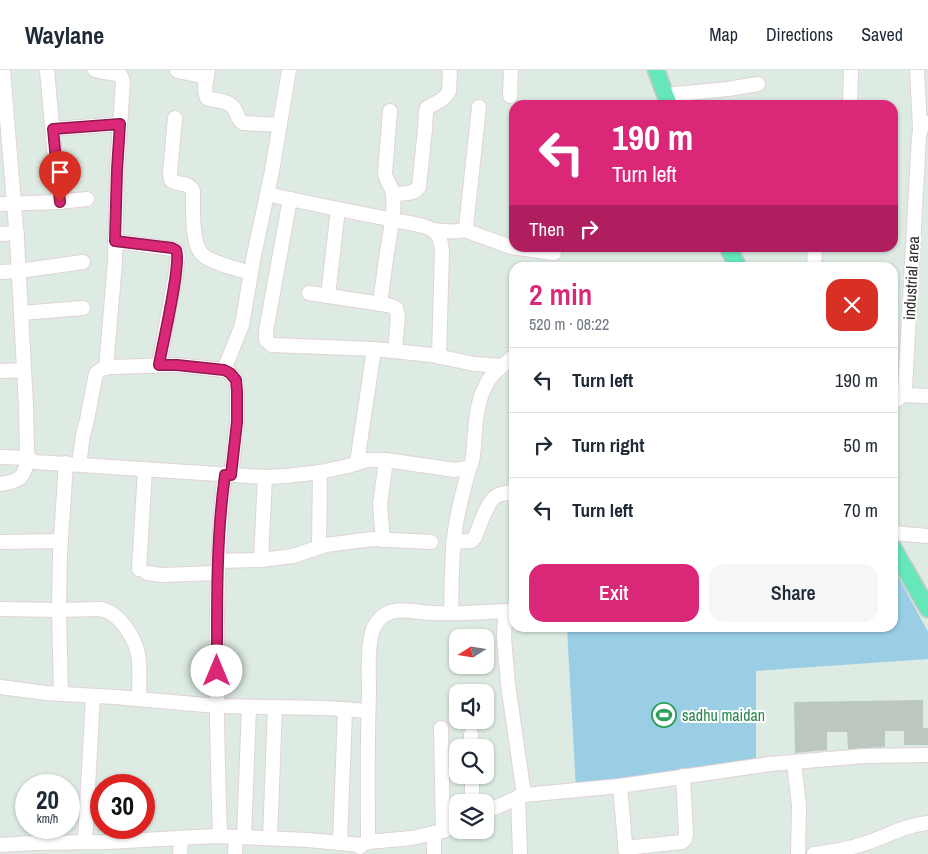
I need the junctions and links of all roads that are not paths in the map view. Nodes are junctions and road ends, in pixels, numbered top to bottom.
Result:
1 (3, 70) edge
2 (47, 70) edge
3 (95, 70) edge
4 (177, 70) edge
5 (289, 70) edge
6 (450, 70) edge
7 (511, 70) edge
8 (656, 70) edge
9 (851, 70) edge
10 (917, 70) edge
11 (207, 74) edge
12 (758, 84) dead end
13 (510, 96) dead end
14 (667, 100) edge
15 (850, 100) edge
16 (479, 107) dead end
17 (390, 111) dead end
18 (175, 118) dead end
19 (120, 124) junction
20 (280, 125) junction
21 (924, 126) edge
22 (4, 129) edge
23 (53, 129) junction
24 (267, 194) junction
25 (394, 194) junction
26 (87, 199) dead end
27 (290, 199) junction
28 (60, 202) junction
29 (7, 204) edge
30 (338, 209) junction
31 (392, 220) junction
32 (433, 230) junction
33 (464, 230) junction
34 (17, 233) junction
35 (0, 234) edge
36 (115, 241) junction
37 (509, 246) edge
38 (83, 262) dead end
39 (19, 271) junction
40 (0, 272) edge
41 (251, 272) junction
42 (309, 294) dead end
43 (328, 296) junction
44 (380, 304) junction
45 (83, 308) dead end
46 (21, 313) junction
47 (374, 349) junction
48 (394, 351) junction
49 (439, 357) junction
50 (509, 360) edge
51 (159, 365) junction
52 (502, 366) junction
53 (106, 368) junction
54 (24, 370) junction
55 (224, 370) junction
56 (0, 371) edge
57 (928, 396) edge
58 (898, 399) edge
59 (0, 457) edge
60 (28, 458) junction
61 (386, 460) junction
62 (357, 463) junction
63 (72, 464) junction
64 (470, 466) junction
65 (145, 469) junction
66 (320, 472) junction
67 (228, 475) junction
68 (265, 477) junction
69 (0, 484) edge
70 (509, 492) edge
71 (898, 534) edge
72 (928, 536) edge
73 (383, 540) junction
74 (61, 541) junction
75 (0, 542) edge
76 (431, 542) dead end
77 (454, 542) junction
78 (320, 546) junction
79 (898, 556) edge
80 (261, 560) junction
81 (219, 567) junction
82 (0, 609) edge
83 (928, 609) edge
84 (59, 610) junction
85 (509, 610) edge
86 (509, 612) edge
87 (451, 613) junction
88 (0, 687) edge
89 (61, 694) junction
90 (93, 696) junction
91 (139, 699) junction
92 (217, 706) junction
93 (249, 707) junction
94 (275, 707) junction
95 (345, 710) junction
96 (368, 711) junction
97 (441, 728) dead end
98 (928, 755) edge
99 (794, 762) junction
100 (683, 776) junction
101 (620, 786) junction
102 (521, 796) junction
103 (494, 808) edge
104 (928, 823) edge
105 (449, 828) edge
106 (438, 832) junction
107 (220, 836) junction
108 (240, 837) junction
109 (181, 838) junction
110 (270, 838) junction
111 (84, 842) junction
112 (340, 843) junction
113 (0, 845) edge
114 (146, 847) edge
115 (362, 847) edge
116 (32, 848) edge
117 (107, 848) edge
118 (626, 851) edge
119 (180, 854) edge
120 (235, 854) edge
121 (434, 854) edge
122 (520, 854) edge
123 (798, 854) edge
124 (814, 854) edge

1 - 22 street
2 - 23 street
3 - 19 street
4 - 11 street
5 - 20 street
6 - 25 street
7 - 13 street
8 - 14 main road
9 - 15 street
10 - 21 street, industrial area
11 - 20 street
12 - 14 street
16 - 33 street
17 - 25 street
18 - 41 street
19 - 23 street
19 - 36 street
20 - 24 street
21 - 58 street, industrial area
22 - 29 street
23 - 28 street
24 - 27 street
24 - 41 street
25 - 31 street
26 - 28 street
27 - 30 street
27 - 47 street
28 - 29 street
29 - 34 street
30 - 31 street
30 - 43 street
31 - 32 street
31 - 44 street
32 - 33 street
32 - 49 street
33 - 37 street
34 - 35 street
34 - 39 street
36 - 51 street
36 - 53 street
38 - 39 street
39 - 40 street
39 - 46 street
41 - 55 street
42 - 43 street
43 - 44 street
44 - 48 street
45 - 46 street
46 - 54 street
47 - 48 street
47 - 62 street
48 - 49 street
49 - 52 street
50 - 52 street
51 - 53 street
51 - 55 street
52 - 64 street
53 - 63 street
54 - 56 street
54 - 60 street
55 - 67 street
57 - 58 street
59 - 60 street
60 - 63 street
60 - 69 street
61 - 62 street
61 - 64 street
61 - 73 street
62 - 66 street
63 - 65 street
63 - 74 street
64 - 77 street
65 - 67 street
65 - 81 street
66 - 68 street
66 - 78 street
67 - 68 street
67 - 81 street
68 - 80 street
70 - 77 street
71 - 72 street
73 - 76 street
73 - 78 street
74 - 75 street
74 - 84 street
77 - 87 street
78 - 80 street
79 - 83 main road
80 - 81 street
81 - 92 street
82 - 84 street
84 - 89 street
84 - 91 street
85 - 87 street
86 - 102 street
87 - 96 street
88 - 89 street
89 - 90 street
90 - 91 street
90 - 111 street
91 - 92 street
92 - 93 street
92 - 107 street
93 - 94 street
93 - 108 street
94 - 95 street
94 - 110 street
95 - 96 street
95 - 112 street
96 - 115 street
97 - 106 street
98 - 99 street
99 - 100 street
99 - 123 street
100 - 101 street
100 - 118 street
101 - 102 street
101 - 118 street
102 - 103 street
102 - 122 street
104 - 124 street
105 - 106 street
106 - 115 street
106 - 121 street
107 - 108 street
107 - 109 street
108 - 110 street
108 - 120 street
109 - 114 street
109 - 119 street
110 - 112 street
111 - 116 street
111 - 117 street
112 - 115 street
113 - 116 street
114 - 117 street

